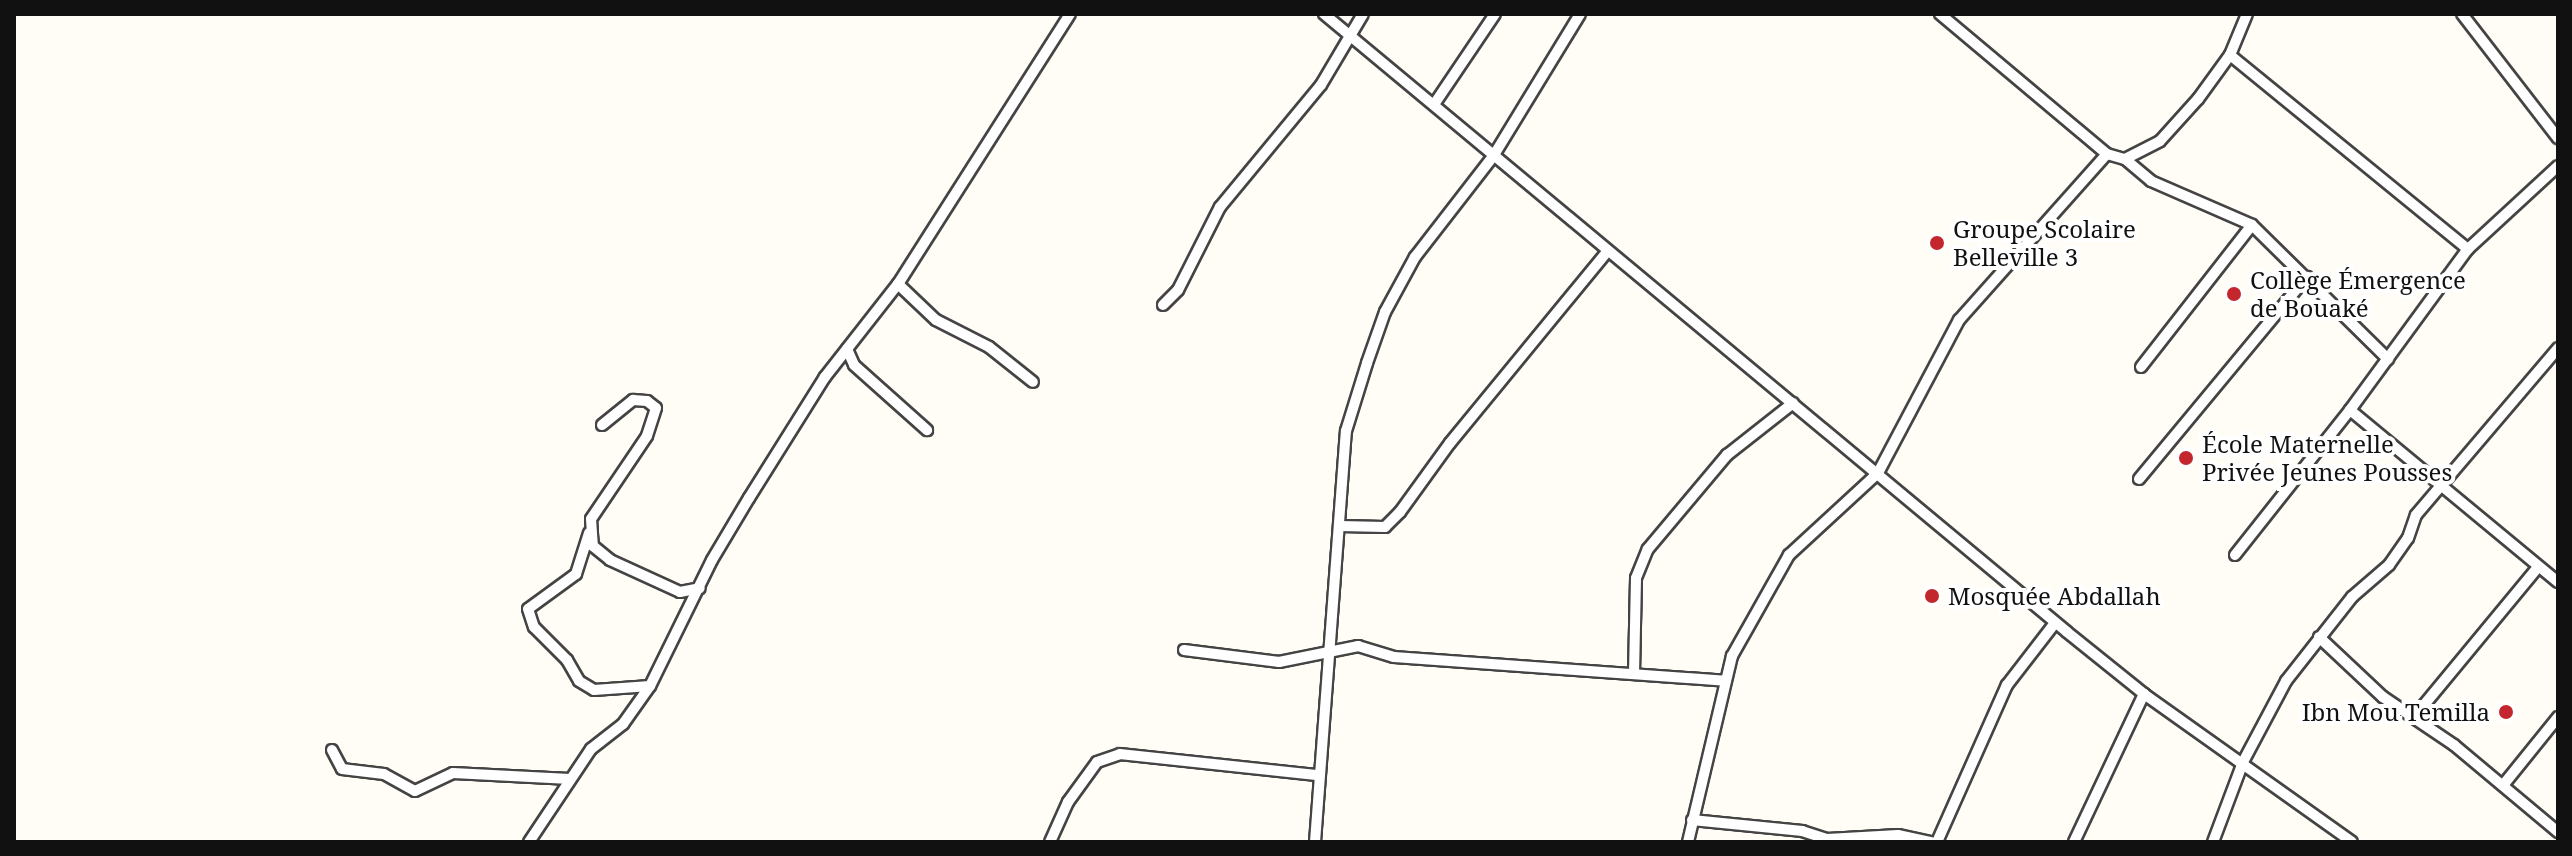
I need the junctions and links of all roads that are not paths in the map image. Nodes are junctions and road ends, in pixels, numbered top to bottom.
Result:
1 (1070, 14) edge
2 (1324, 14) edge
3 (1363, 14) edge
4 (1495, 14) edge
5 (1580, 14) edge
6 (1940, 14) edge
7 (2247, 14) edge
8 (2462, 14) edge
9 (1350, 35) junction
10 (2230, 55) junction
11 (1435, 103) junction
12 (2558, 138) edge
13 (2107, 154) junction
14 (1494, 155) junction
15 (2125, 159) junction
16 (2558, 166) edge
17 (2252, 225) junction
18 (2468, 249) junction
19 (1606, 253) junction
20 (2307, 277) junction
21 (898, 284) junction
22 (1163, 305) dead end
23 (2558, 348) edge
24 (847, 349) junction
25 (2388, 359) junction
26 (2141, 367) dead end
27 (1033, 382) dead end
28 (1793, 403) junction
29 (2350, 410) junction
30 (602, 425) dead end
31 (927, 430) dead end
32 (1878, 473) junction
33 (2139, 479) dead end
34 (2442, 487) junction
35 (591, 519) junction
36 (1340, 526) junction
37 (2235, 555) dead end
38 (2538, 567) junction
39 (2558, 582) edge
40 (700, 588) junction
41 (2055, 623) junction
42 (2319, 637) junction
43 (1184, 650) dead end
44 (1331, 651) junction
45 (1634, 674) junction
46 (1725, 681) junction
47 (650, 686) junction
48 (2144, 694) junction
49 (2414, 717) junction
50 (2558, 717) edge
51 (332, 750) dead end
52 (2243, 762) junction
53 (1316, 775) junction
54 (570, 779) junction
55 (2504, 784) junction
56 (1692, 820) junction
57 (2334, 829) junction
58 (2558, 832) edge
59 (529, 842) edge
60 (1050, 842) edge
61 (1315, 842) edge
62 (1688, 842) edge
63 (1934, 842) edge
64 (2074, 842) edge
65 (2213, 842) edge
66 (2329, 842) edge
67 (2352, 842) edge

1 - 21 street
2 - 9 street
3 - 9 street
4 - 11 street
5 - 14 street
6 - 13 street
7 - 10 street
8 - 12 street
9 - 11 street
9 - 22 street
10 - 15 street
10 - 18 street
11 - 14 street
13 - 15 street
13 - 32 street
14 - 19 street
14 - 36 street
15 - 17 street
16 - 18 street
17 - 20 street
17 - 26 street
18 - 25 street
19 - 28 street
19 - 36 street
20 - 25 street
20 - 33 street
21 - 24 street
21 - 27 street
23 - 34 street
24 - 31 street
24 - 40 street
25 - 29 street
28 - 32 street
28 - 45 street
29 - 34 street
29 - 37 street
30 - 35 street
32 - 41 street
32 - 46 street
34 - 38 street
34 - 42 street
35 - 40 street
35 - 47 street
36 - 44 street
38 - 39 street
38 - 49 street
40 - 47 street
41 - 48 street
41 - 63 street
42 - 49 street
42 - 52 street
43 - 44 street
44 - 45 street
44 - 53 street
45 - 46 street
46 - 56 street
47 - 54 street
48 - 52 street
48 - 64 street
49 - 55 street
50 - 55 street
51 - 54 street
52 - 57 street
52 - 65 street
53 - 60 street
53 - 61 street
54 - 59 street
55 - 58 street
56 - 62 street
56 - 63 street
57 - 66 street
57 - 67 street

